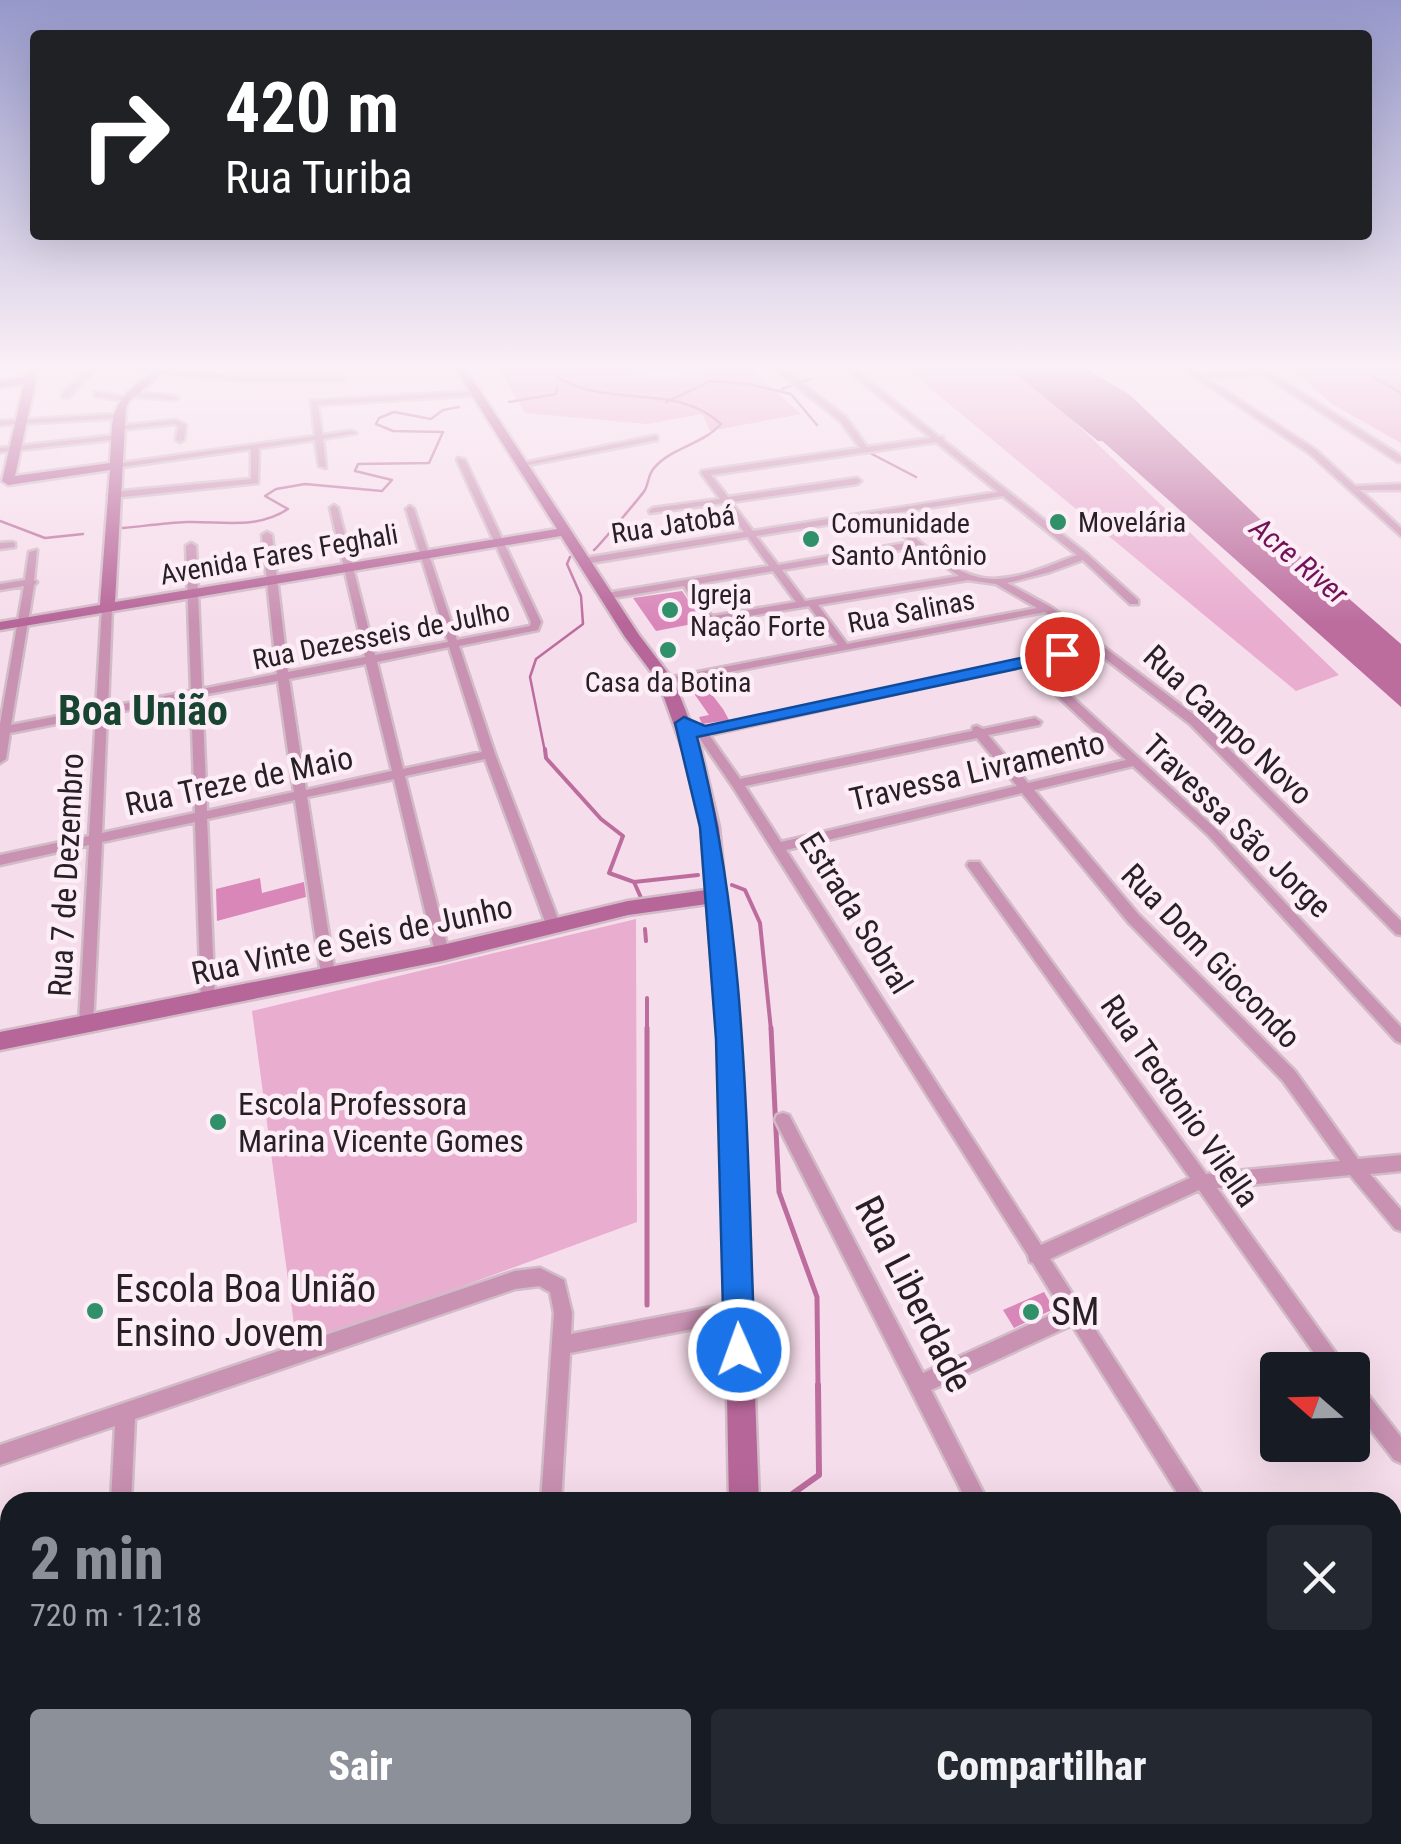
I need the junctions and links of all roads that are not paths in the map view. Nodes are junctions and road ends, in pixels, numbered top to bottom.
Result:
1 (15, 451) edge
2 (116, 451) edge
3 (219, 451) edge
4 (255, 451) edge
5 (321, 451) edge
6 (515, 451) edge
7 (588, 451) edge
8 (866, 451) edge
9 (955, 451) edge
10 (1313, 451) edge
11 (461, 460) dead end
12 (523, 464) junction
13 (114, 466) junction
14 (324, 466) dead end
15 (857, 481) dead end
16 (4, 482) edge
17 (1401, 486) edge
18 (1356, 488) junction
19 (1005, 493) junction
20 (112, 495) junction
21 (724, 502) junction
22 (334, 508) dead end
23 (410, 509) dead end
24 (652, 511) dead end
25 (882, 514) junction
26 (566, 531) junction
27 (1401, 533) edge
28 (749, 535) junction
29 (266, 536) dead end
30 (498, 544) junction
31 (918, 544) junction
32 (0, 546) edge
33 (12, 546) dead end
34 (191, 546) dead end
35 (34, 552) dead end
36 (423, 555) junction
37 (1084, 556) junction
38 (585, 561) junction
39 (350, 568) junction
40 (775, 570) junction
41 (964, 578) junction
42 (32, 582) junction
43 (271, 582) junction
44 (686, 582) junction
45 (996, 583) junction
46 (0, 587) edge
47 (190, 594) junction
48 (607, 596) junction
49 (1134, 602) dead end
50 (808, 605) junction
51 (107, 608) junction
52 (1047, 609) junction
53 (22, 622) junction
54 (0, 626) edge
55 (454, 642) junction
56 (1098, 646) junction
57 (844, 647) junction
58 (372, 660) junction
59 (1027, 662) junction
60 (283, 677) junction
61 (666, 681) junction
62 (195, 693) junction
63 (102, 713) junction
64 (1035, 722) dead end
65 (684, 723) junction
66 (977, 730) junction
67 (2, 731) edge
68 (702, 732) junction
69 (489, 754) junction
70 (0, 759) edge
71 (1132, 762) junction
72 (402, 774) junction
73 (737, 784) junction
74 (1022, 788) junction
75 (301, 795) junction
76 (198, 816) junction
77 (92, 840) junction
78 (776, 848) junction
79 (0, 860) edge
80 (974, 865) dead end
81 (716, 896) junction
82 (554, 926) junction
83 (1401, 930) edge
84 (442, 953) junction
85 (328, 974) junction
86 (208, 1002) junction
87 (86, 1025) junction
88 (1401, 1037) edge
89 (0, 1041) edge
90 (782, 1120) dead end
91 (1401, 1163) edge
92 (1352, 1166) junction
93 (1199, 1182) junction
94 (1401, 1224) edge
95 (1036, 1256) junction
96 (738, 1311) junction
97 (1073, 1316) junction
98 (564, 1345) junction
99 (1325, 1352) edge
100 (919, 1385) junction
101 (125, 1413) junction
102 (1370, 1413) edge
103 (1401, 1453) edge
104 (0, 1455) edge
105 (121, 1492) edge
106 (552, 1492) edge
107 (744, 1492) edge
108 (973, 1492) edge
109 (1188, 1492) edge

1 - 16 street
2 - 13 street
3 - 13 street
4 - 20 street
5 - 14 street
6 - 12 street
7 - 12 street
8 - 21 street
9 - 19 street
10 - 18 street
11 - 30 street
12 - 26 street
13 - 16 street
13 - 20 street
15 - 21 street
17 - 18 street
18 - 27 street
19 - 25 street, Rua Jatobá
19 - 37 street
20 - 51 street
21 - 24 street
21 - 28 street
22 - 39 street
23 - 36 street
25 - 28 street, Rua Jatobá
25 - 31 street
26 - 30 street, Avenida Fares Feghali
26 - 38 street
28 - 38 street, Rua Jatobá
28 - 40 street
29 - 43 street
30 - 36 street, Avenida Fares Feghali
30 - 55 street, Rua Dezesseis de Julho
31 - 40 street
31 - 41 street
32 - 33 street
34 - 47 street
35 - 42 street
36 - 39 street, Avenida Fares Feghali
36 - 55 street
37 - 45 street
37 - 49 street
38 - 48 street
39 - 43 street, Avenida Fares Feghali
39 - 58 street
40 - 44 street
40 - 50 street
41 - 45 street
41 - 50 street
42 - 46 street
42 - 53 street
43 - 47 street, Avenida Fares Feghali
43 - 60 street
44 - 48 street
44 - 50 street
45 - 52 street, Rua Campo Novo
47 - 51 street, Avenida Fares Feghali
47 - 62 street
48 - 61 street
50 - 57 street
51 - 53 street, Avenida Fares Feghali
51 - 63 street, Rua 7 de Dezembro
52 - 56 street, Rua Campo Novo
52 - 57 street, Rua Salinas
53 - 54 street, Avenida Fares Feghali
53 - 67 street
55 - 58 street, Rua Dezesseis de Julho
55 - 69 street
56 - 59 street
56 - 83 street, Rua Campo Novo
57 - 61 street, Rua Salinas
58 - 60 street, Rua Dezesseis de Julho
58 - 72 street
59 - 68 street
59 - 71 street, Travessa São Jorge
60 - 62 street, Rua Dezesseis de Julho
60 - 75 street
61 - 65 street
62 - 63 street, Rua Dezesseis de Julho
62 - 76 street
63 - 67 street, Rua Dezesseis de Julho
63 - 77 street, Rua 7 de Dezembro
64 - 66 street
65 - 68 street, Estrada Sobral
65 - 81 street
66 - 73 street
66 - 74 street, Rua Dom Giocondo
67 - 70 street
68 - 73 street, Estrada Sobral
69 - 72 street, Rua Treze de Maio
69 - 82 street
71 - 74 street, Travessa Livramento
71 - 88 street, Travessa São Jorge
72 - 75 street, Rua Treze de Maio
72 - 84 street
73 - 78 street, Estrada Sobral
74 - 78 street, Travessa Livramento
74 - 92 street, Rua Dom Giocondo
75 - 76 street, Rua Treze de Maio
75 - 85 street
76 - 77 street, Rua Treze de Maio
76 - 86 street
77 - 79 street, Rua Treze de Maio
77 - 87 street, Rua 7 de Dezembro
78 - 95 street, Estrada Sobral
80 - 93 street, Rua Teotonio Vilella
81 - 82 street, Rua Vinte e Seis de Junho
81 - 96 street
82 - 84 street, Rua Vinte e Seis de Junho
84 - 85 street, Rua Vinte e Seis de Junho
85 - 86 street, Rua Vinte e Seis de Junho
86 - 87 street, Rua Vinte e Seis de Junho
87 - 89 street, Rua Vinte e Seis de Junho
90 - 100 street, Rua Liberdade
91 - 92 street
92 - 93 street
92 - 94 street, Rua Dom Giocondo
93 - 95 street
93 - 99 street, Rua Teotonio Vilella
95 - 97 street, Estrada Sobral
96 - 98 street
96 - 107 street
97 - 100 street
97 - 109 street, Estrada Sobral
98 - 101 street
98 - 106 street
100 - 108 street, Rua Liberdade
101 - 104 street
101 - 105 street
102 - 103 street

